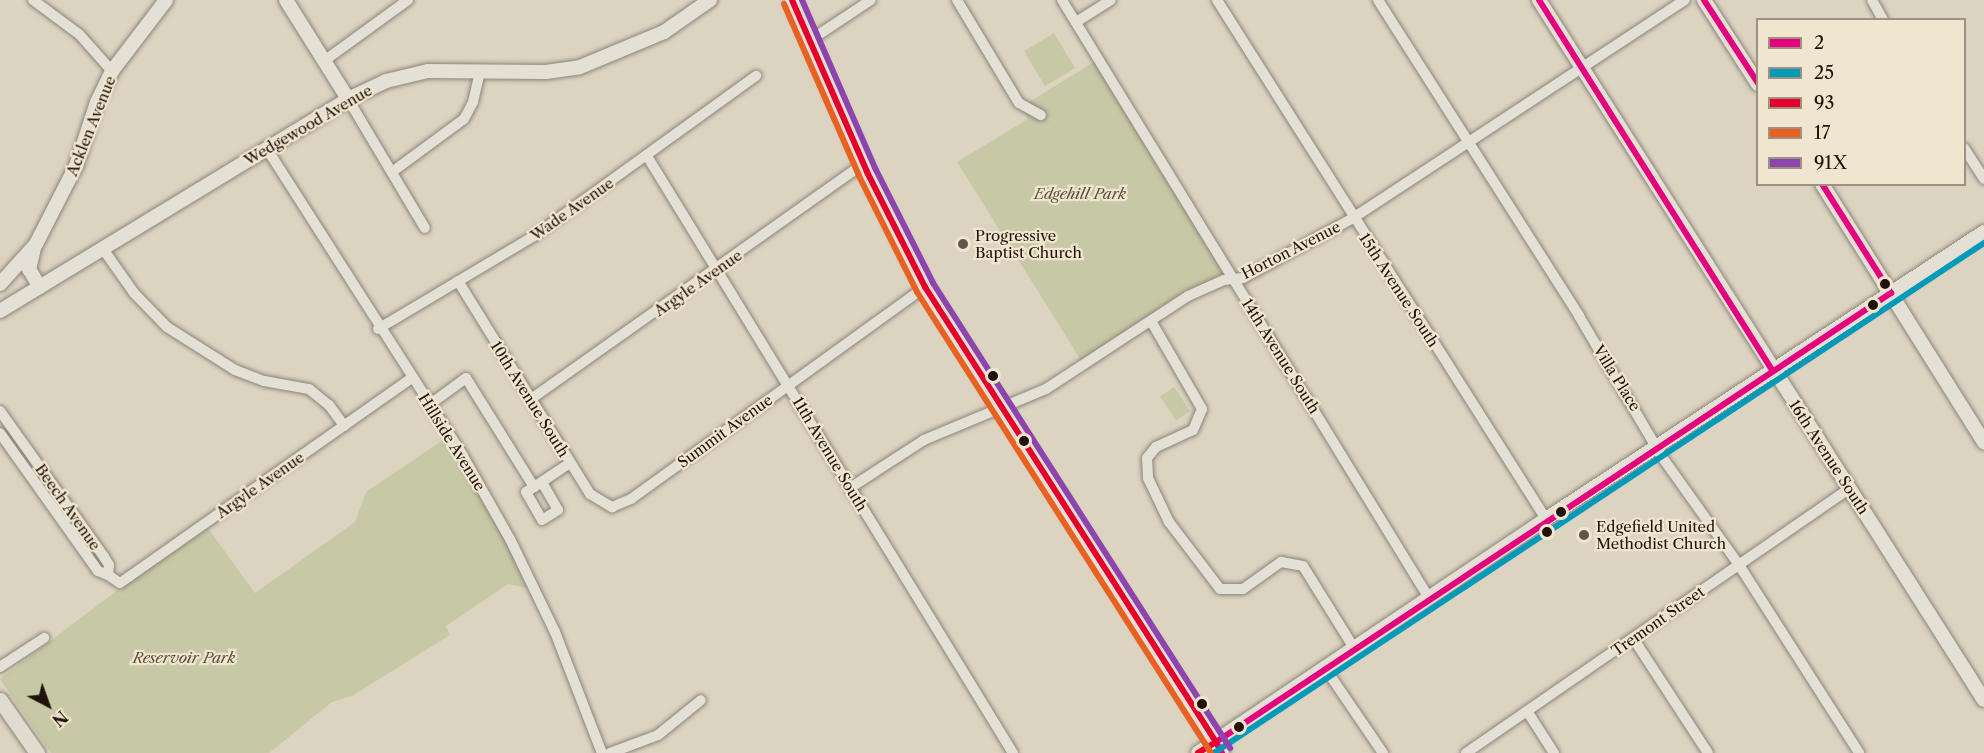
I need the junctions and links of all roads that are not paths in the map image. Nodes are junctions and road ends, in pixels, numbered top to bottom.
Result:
1 (33, 0) edge
2 (166, 0) edge
3 (286, 0) edge
4 (408, 0) edge
5 (710, 0) edge
6 (792, 0) edge
7 (871, 0) edge
8 (957, 0) edge
9 (1062, 0) edge
10 (1111, 0) edge
11 (1216, 0) edge
12 (1378, 0) edge
13 (1539, 0) edge
14 (1685, 0) edge
15 (1704, 0) edge
16 (1872, 0) edge
17 (1882, 18) edge
18 (1076, 22) junction
19 (809, 41) junction
20 (324, 61) junction
21 (1581, 68) junction
22 (112, 71) junction
23 (480, 71) junction
24 (756, 76) dead end
25 (1756, 81) edge
26 (348, 99) junction
27 (1041, 115) dead end
28 (1467, 143) junction
29 (267, 149) junction
30 (1966, 150) edge
31 (647, 156) junction
32 (863, 164) junction
33 (392, 172) junction
34 (1984, 179) edge
35 (1823, 186) edge
36 (1353, 218) junction
37 (425, 228) dead end
38 (1984, 232) edge
39 (36, 243) junction
40 (104, 249) junction
41 (717, 270) junction
42 (1234, 279) junction
43 (458, 281) junction
44 (0, 284) edge
45 (40, 287) junction
46 (925, 287) junction
47 (1891, 293) junction
48 (0, 311) edge
49 (1150, 321) junction
50 (378, 329) junction
51 (1771, 369) junction
52 (412, 378) junction
53 (789, 384) junction
54 (531, 399) junction
55 (429, 405) junction
56 (1004, 407) junction
57 (0, 411) edge
58 (344, 426) junction
59 (0, 433) edge
60 (1984, 442) edge
61 (1657, 446) junction
62 (570, 463) junction
63 (39, 465) junction
64 (28, 473) junction
65 (850, 488) junction
66 (1850, 488) junction
67 (612, 507) joint
68 (1546, 519) junction
69 (1739, 565) junction
70 (108, 575) junction
71 (1429, 597) junction
72 (44, 638) dead end
73 (1633, 638) junction
74 (1354, 648) junction
75 (0, 667) edge
76 (1325, 668) junction
77 (0, 700) edge
78 (701, 700) dead end
79 (1984, 700) edge
80 (1527, 711) junction
81 (1219, 747) edge
82 (37, 753) edge
83 (602, 753) edge
84 (610, 753) edge
85 (1013, 753) edge
86 (1198, 753) edge
87 (1383, 753) edge
88 (1466, 753) edge
89 (1554, 753) edge
90 (1708, 753) edge
91 (1859, 753) edge

1 - 22 street
2 - 22 main road, Acklen Avenue
3 - 20 main road
4 - 20 street
5 - 23 main road, Wedgewood Avenue
6 - 19 main road
7 - 19 street
8 - 27 street
9 - 18 street, 14th Avenue South
10 - 18 street
11 - 36 street, 15th Avenue South
12 - 28 street, Villa Place
13 - 21 main road, 16th Avenue South
14 - 21 street, Horton Avenue
15 - 25 main road
16 - 17 street
18 - 42 street, 14th Avenue South
19 - 32 main road
20 - 26 main road
21 - 28 street, Horton Avenue
21 - 51 main road, 16th Avenue South
22 - 39 main road, Acklen Avenue
23 - 26 main road, Wedgewood Avenue
23 - 33 street
24 - 31 street, Wade Avenue
26 - 29 main road, Wedgewood Avenue
26 - 33 street
28 - 36 street, Horton Avenue
28 - 61 street, Villa Place
29 - 40 main road, Wedgewood Avenue
29 - 50 street, Hillside Avenue
30 - 34 street
31 - 41 street, 11th Avenue South
31 - 43 street, Wade Avenue
32 - 41 street, Argyle Avenue
32 - 46 main road
33 - 37 street
35 - 47 main road
36 - 42 street, Horton Avenue
36 - 68 street, 15th Avenue South
38 - 47 main road
39 - 44 main road, Acklen Avenue
39 - 45 main road
40 - 45 main road, Wedgewood Avenue
40 - 58 street
41 - 53 street, 11th Avenue South
41 - 54 street, Argyle Avenue
42 - 49 street, Horton Avenue
42 - 71 street, 14th Avenue South
43 - 50 street, Wade Avenue
43 - 54 street, 10th Avenue South
45 - 48 main road, Wedgewood Avenue
46 - 53 street, Summit Avenue
46 - 56 main road
47 - 51 main road
47 - 60 main road
49 - 56 street, Horton Avenue
49 - 74 street
50 - 52 street, Hillside Avenue
51 - 61 main road
51 - 66 main road, 16th Avenue South
52 - 55 street, Hillside Avenue
52 - 58 street, Argyle Avenue
53 - 65 street, 11th Avenue South
53 - 67 street, Summit Avenue
54 - 62 street, 10th Avenue South
55 - 62 street
55 - 83 street, Hillside Avenue
56 - 65 street, Horton Avenue
56 - 81 main road
57 - 63 street, Beech Avenue
58 - 70 street, Argyle Avenue
59 - 64 street, Beech Avenue
61 - 68 main road
61 - 69 street, Villa Place
62 - 67 street, 10th Avenue South
63 - 64 street
63 - 70 street, Beech Avenue
64 - 70 street, Beech Avenue
65 - 85 street, 11th Avenue South
66 - 69 street, Tremont Street
66 - 79 main road, 16th Avenue South
68 - 71 main road
69 - 73 street, Tremont Street
69 - 91 street, Villa Place
71 - 74 main road
72 - 75 street
73 - 80 street, Tremont Street
73 - 90 street
74 - 76 main road
76 - 81 main road
76 - 87 street
77 - 82 main road
78 - 84 street
80 - 88 street, Tremont Street
80 - 89 street
81 - 86 main road

